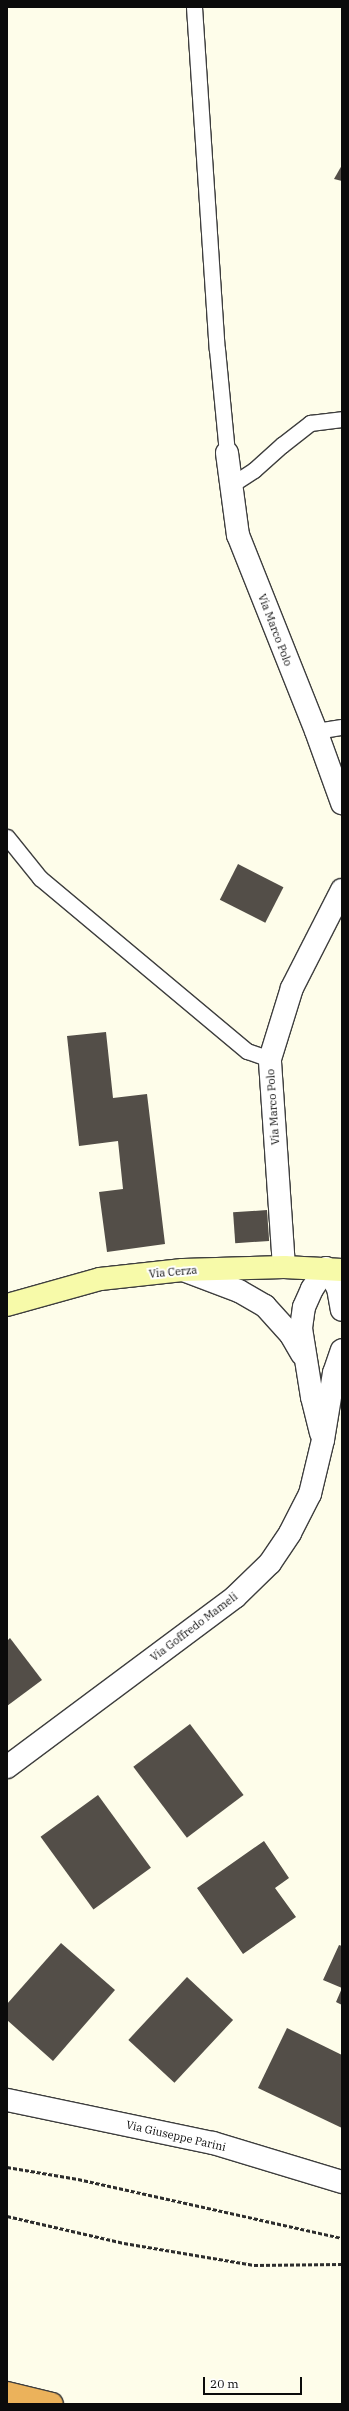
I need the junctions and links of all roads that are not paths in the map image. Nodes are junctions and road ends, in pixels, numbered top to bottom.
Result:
1 (194, 7) edge
2 (342, 419) edge
3 (227, 453) joint
4 (231, 484) junction
5 (342, 727) edge
6 (316, 731) junction
7 (342, 803) edge
8 (7, 837) edge
9 (342, 890) edge
10 (270, 1059) junction
11 (284, 1267) junction
12 (334, 1269) edge
13 (183, 1270) junction
14 (7, 1305) edge
15 (342, 1310) edge
16 (342, 1350) edge
17 (306, 1359) junction
18 (323, 1440) junction
19 (7, 1767) edge
20 (7, 2100) edge
21 (342, 2182) edge
22 (7, 2393) edge
23 (52, 2404) edge

1 - 3 lane
2 - 4 lane
3 - 4 street, Via Marco Polo
4 - 6 street, Via Marco Polo
5 - 6 lane
6 - 7 street, Via Marco Polo
8 - 10 lane
9 - 10 street, Via Marco Polo
10 - 11 street, Via Marco Polo
11 - 12 main road, Via Cerza
11 - 13 main road, Via Cerza
12 - 15 street
12 - 17 street
13 - 14 main road, Via Cerza
13 - 17 street
16 - 18 street, Via Goffredo Mameli
17 - 18 street
18 - 19 street, Via Goffredo Mameli
20 - 21 street, Via Giuseppe Parini
22 - 23 highway

